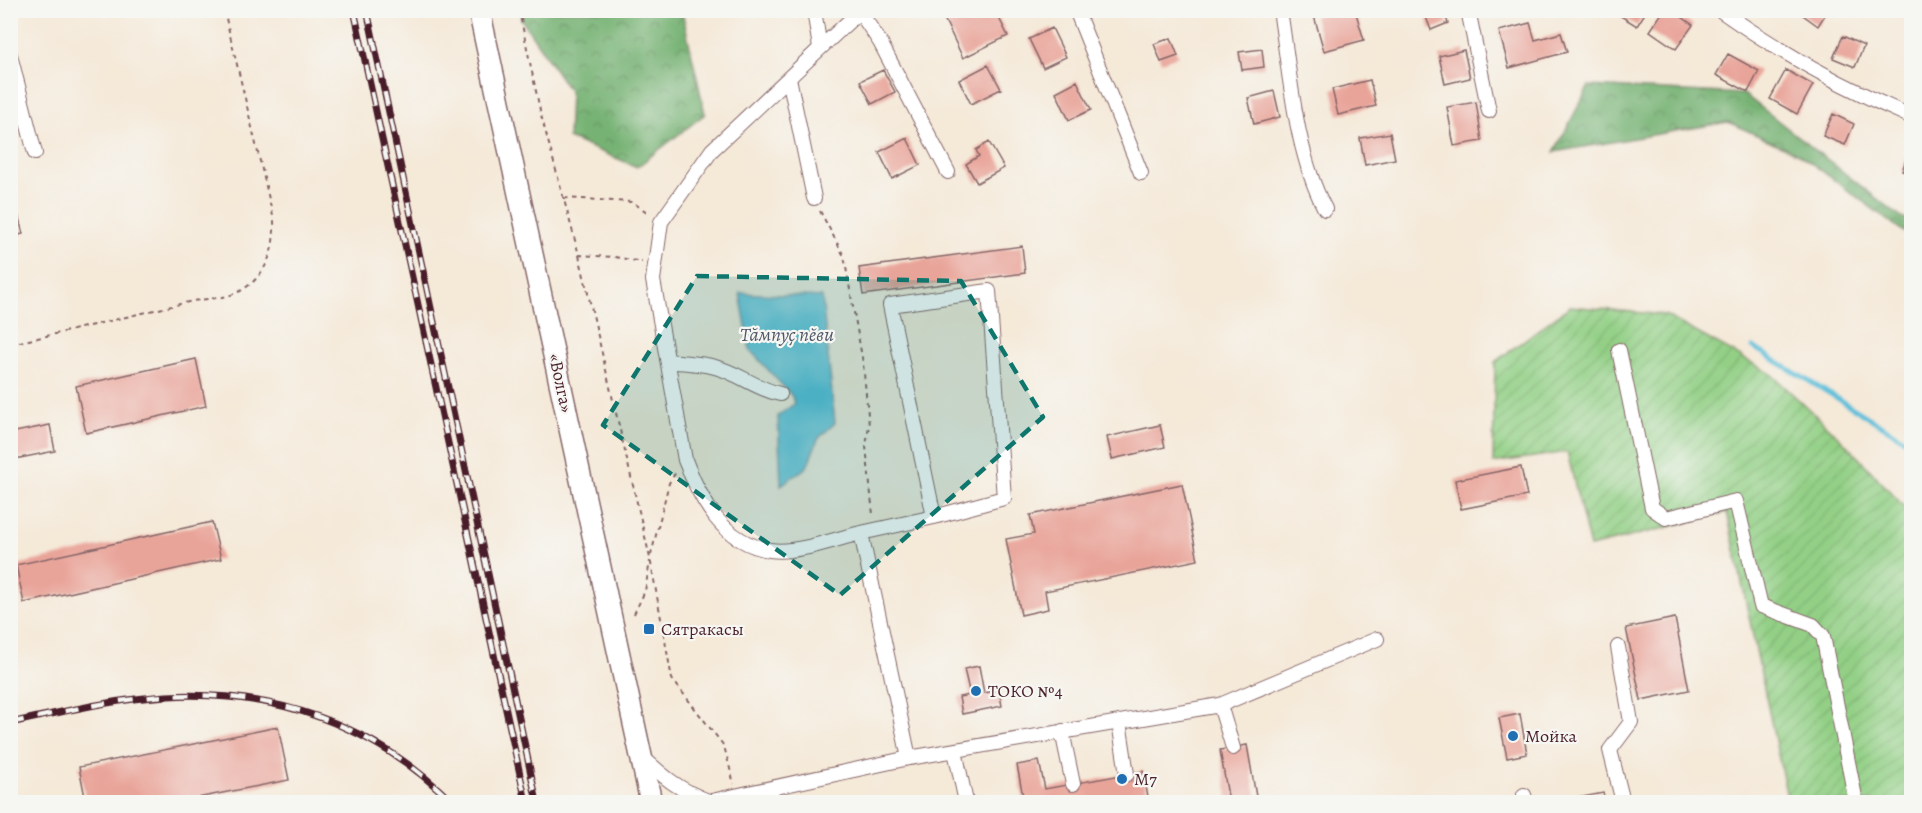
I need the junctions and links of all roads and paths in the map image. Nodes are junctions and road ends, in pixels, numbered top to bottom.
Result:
1 (224, 10) edge
2 (479, 10) edge
3 (519, 10) edge
4 (814, 10) edge
5 (1076, 10) edge
6 (1280, 10) edge
7 (1468, 10) edge
8 (1720, 10) edge
9 (1746, 10) edge
10 (860, 11) edge
11 (1737, 23) junction
12 (820, 48) junction
13 (10, 55) edge
14 (789, 78) junction
15 (1489, 111) dead end
16 (1911, 117) edge
17 (35, 153) dead end
18 (948, 172) dead end
19 (1141, 173) dead end
20 (564, 198) junction
21 (814, 198) joint
22 (1325, 209) dead end
23 (661, 222) junction
24 (579, 255) junction
25 (655, 264) junction
26 (10, 344) edge
27 (1619, 350) dead end
28 (668, 361) junction
29 (780, 394) dead end
30 (685, 460) junction
31 (934, 517) junction
32 (875, 530) junction
33 (861, 532) junction
34 (650, 558) junction
35 (634, 614) dead end
36 (1377, 639) dead end
37 (1618, 646) dead end
38 (1220, 705) junction
39 (1119, 722) junction
40 (1062, 731) junction
41 (1233, 748) dead end
42 (955, 751) junction
43 (641, 756) junction
44 (909, 758) junction
45 (1127, 774) dead end
46 (1073, 784) dead end
47 (737, 795) junction
48 (651, 802) edge
49 (709, 802) edge
50 (966, 802) edge
51 (1623, 802) edge
52 (1856, 802) edge

1 - 26 path
2 - 43 highway, «Волга»
3 - 20 path
4 - 12 street
5 - 19 street
6 - 22 street
7 - 15 street
8 - 11 street
9 - 11 street
10 - 12 street
10 - 18 street
11 - 16 street
12 - 14 street
13 - 17 street
14 - 21 street
14 - 23 street
20 - 23 path
20 - 24 path
21 - 32 path
23 - 25 street
24 - 25 path
24 - 34 path
25 - 28 street
27 - 52 street
28 - 29 street
28 - 30 street
30 - 33 street
30 - 34 path
31 - 31 street
31 - 32 street
32 - 33 street
33 - 44 street
34 - 35 path
34 - 47 path
36 - 38 street
37 - 51 street
38 - 39 street
38 - 41 street
39 - 40 street
39 - 45 street
40 - 42 street
40 - 46 street
42 - 44 street
42 - 50 street
43 - 48 highway, «Волга»
43 - 49 street
44 - 47 street
47 - 49 street

